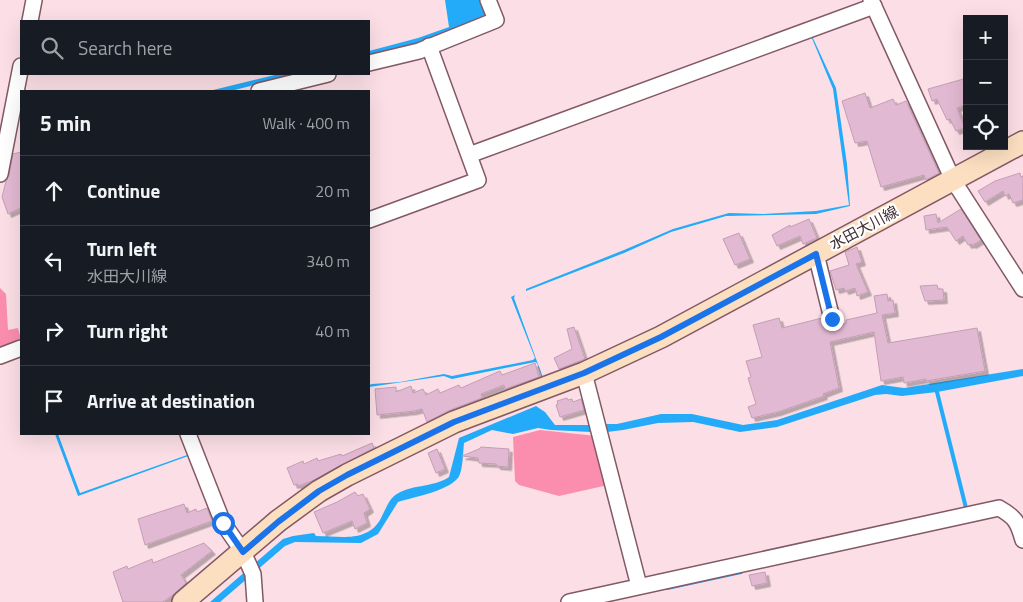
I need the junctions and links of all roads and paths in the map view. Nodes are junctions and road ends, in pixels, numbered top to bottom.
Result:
1 (34, 0) edge
2 (488, 0) edge
3 (872, 3) edge
4 (30, 20) edge
5 (429, 46) junction
6 (370, 63) edge
7 (20, 70) edge
8 (324, 75) edge
9 (263, 90) edge
10 (11, 111) edge
11 (1023, 142) edge
12 (469, 155) junction
13 (0, 174) edge
14 (953, 180) junction
15 (370, 220) edge
16 (816, 254) junction
17 (1023, 289) edge
18 (832, 319) dead end
19 (20, 348) edge
20 (0, 356) edge
21 (584, 373) junction
22 (188, 435) edge
23 (1023, 540) edge
24 (249, 564) junction
25 (639, 586) junction
26 (609, 598) edge
27 (183, 602) edge
28 (255, 602) edge
29 (569, 602) edge

1 - 4 street
2 - 5 street
3 - 12 street
3 - 14 street
5 - 6 street
5 - 12 street
7 - 10 street
8 - 9 street
10 - 13 street
11 - 14 main road, 水田大川線
12 - 15 street
14 - 16 main road, 水田大川線
14 - 17 street
16 - 18 street
16 - 21 main road, 水田大川線
19 - 20 street
21 - 24 main road, 水田大川線
21 - 25 street
22 - 24 street
23 - 25 street
24 - 27 main road, 水田大川線
24 - 28 street
25 - 26 street
26 - 29 street

